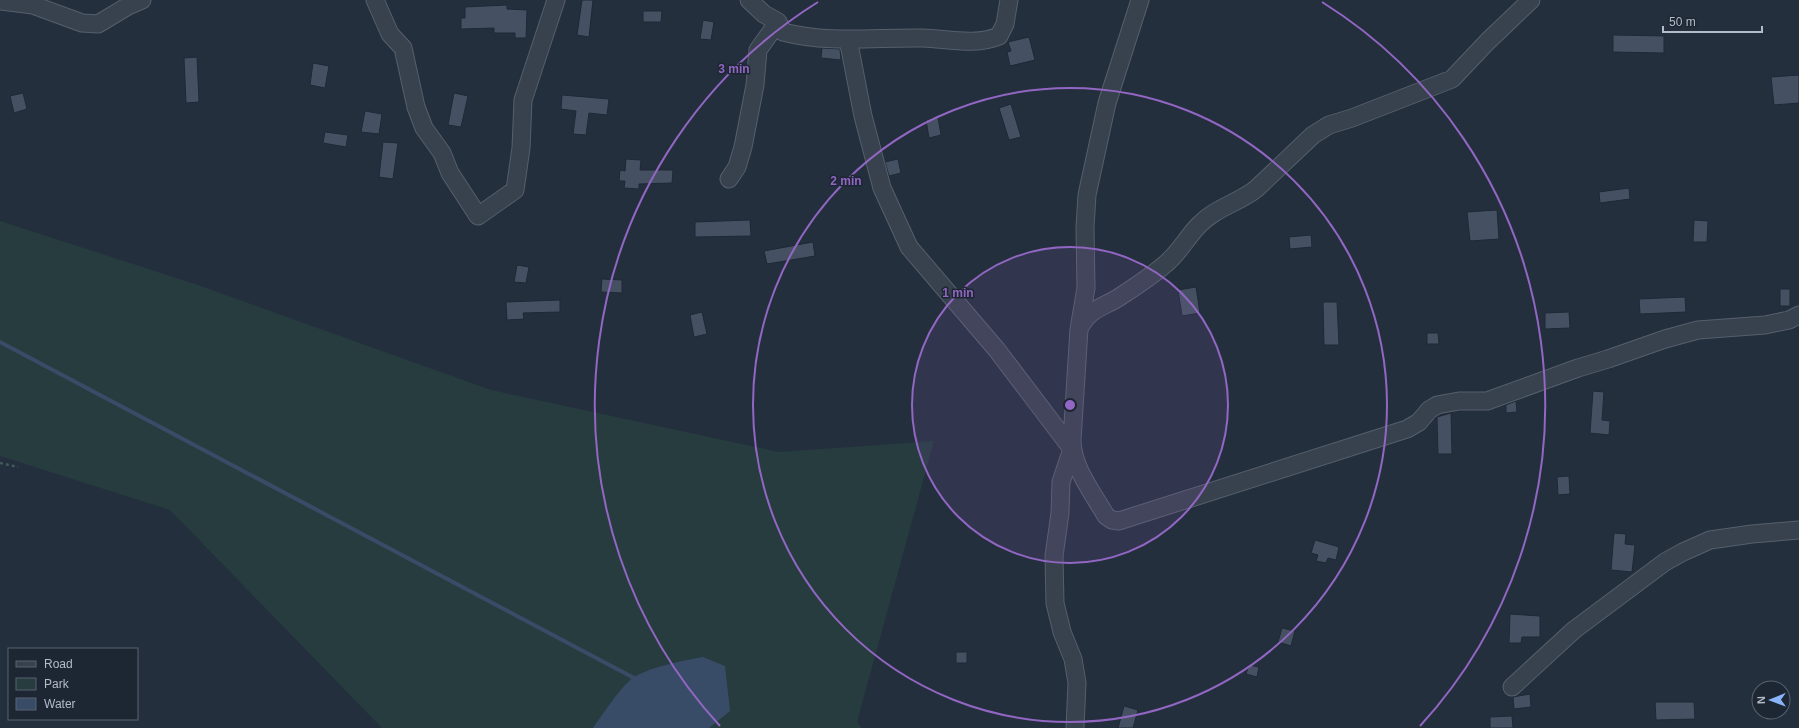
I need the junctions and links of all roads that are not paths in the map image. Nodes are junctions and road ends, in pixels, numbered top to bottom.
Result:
1 (142, 0) edge
2 (375, 0) edge
3 (556, 0) edge
4 (750, 0) edge
5 (1009, 0) edge
6 (1140, 0) edge
7 (1531, 0) edge
8 (0, 1) edge
9 (778, 22) junction
10 (848, 39) junction
11 (729, 179) dead end
12 (1799, 315) edge
13 (1079, 329) junction
14 (1072, 449) junction
15 (1799, 530) edge
16 (1512, 687) dead end
17 (1075, 728) edge

1 - 8 street
2 - 3 street
4 - 9 street
5 - 10 street
6 - 13 street
7 - 13 street
9 - 10 street
9 - 11 street
10 - 14 street
12 - 14 street
13 - 14 street
14 - 17 street
15 - 16 street

